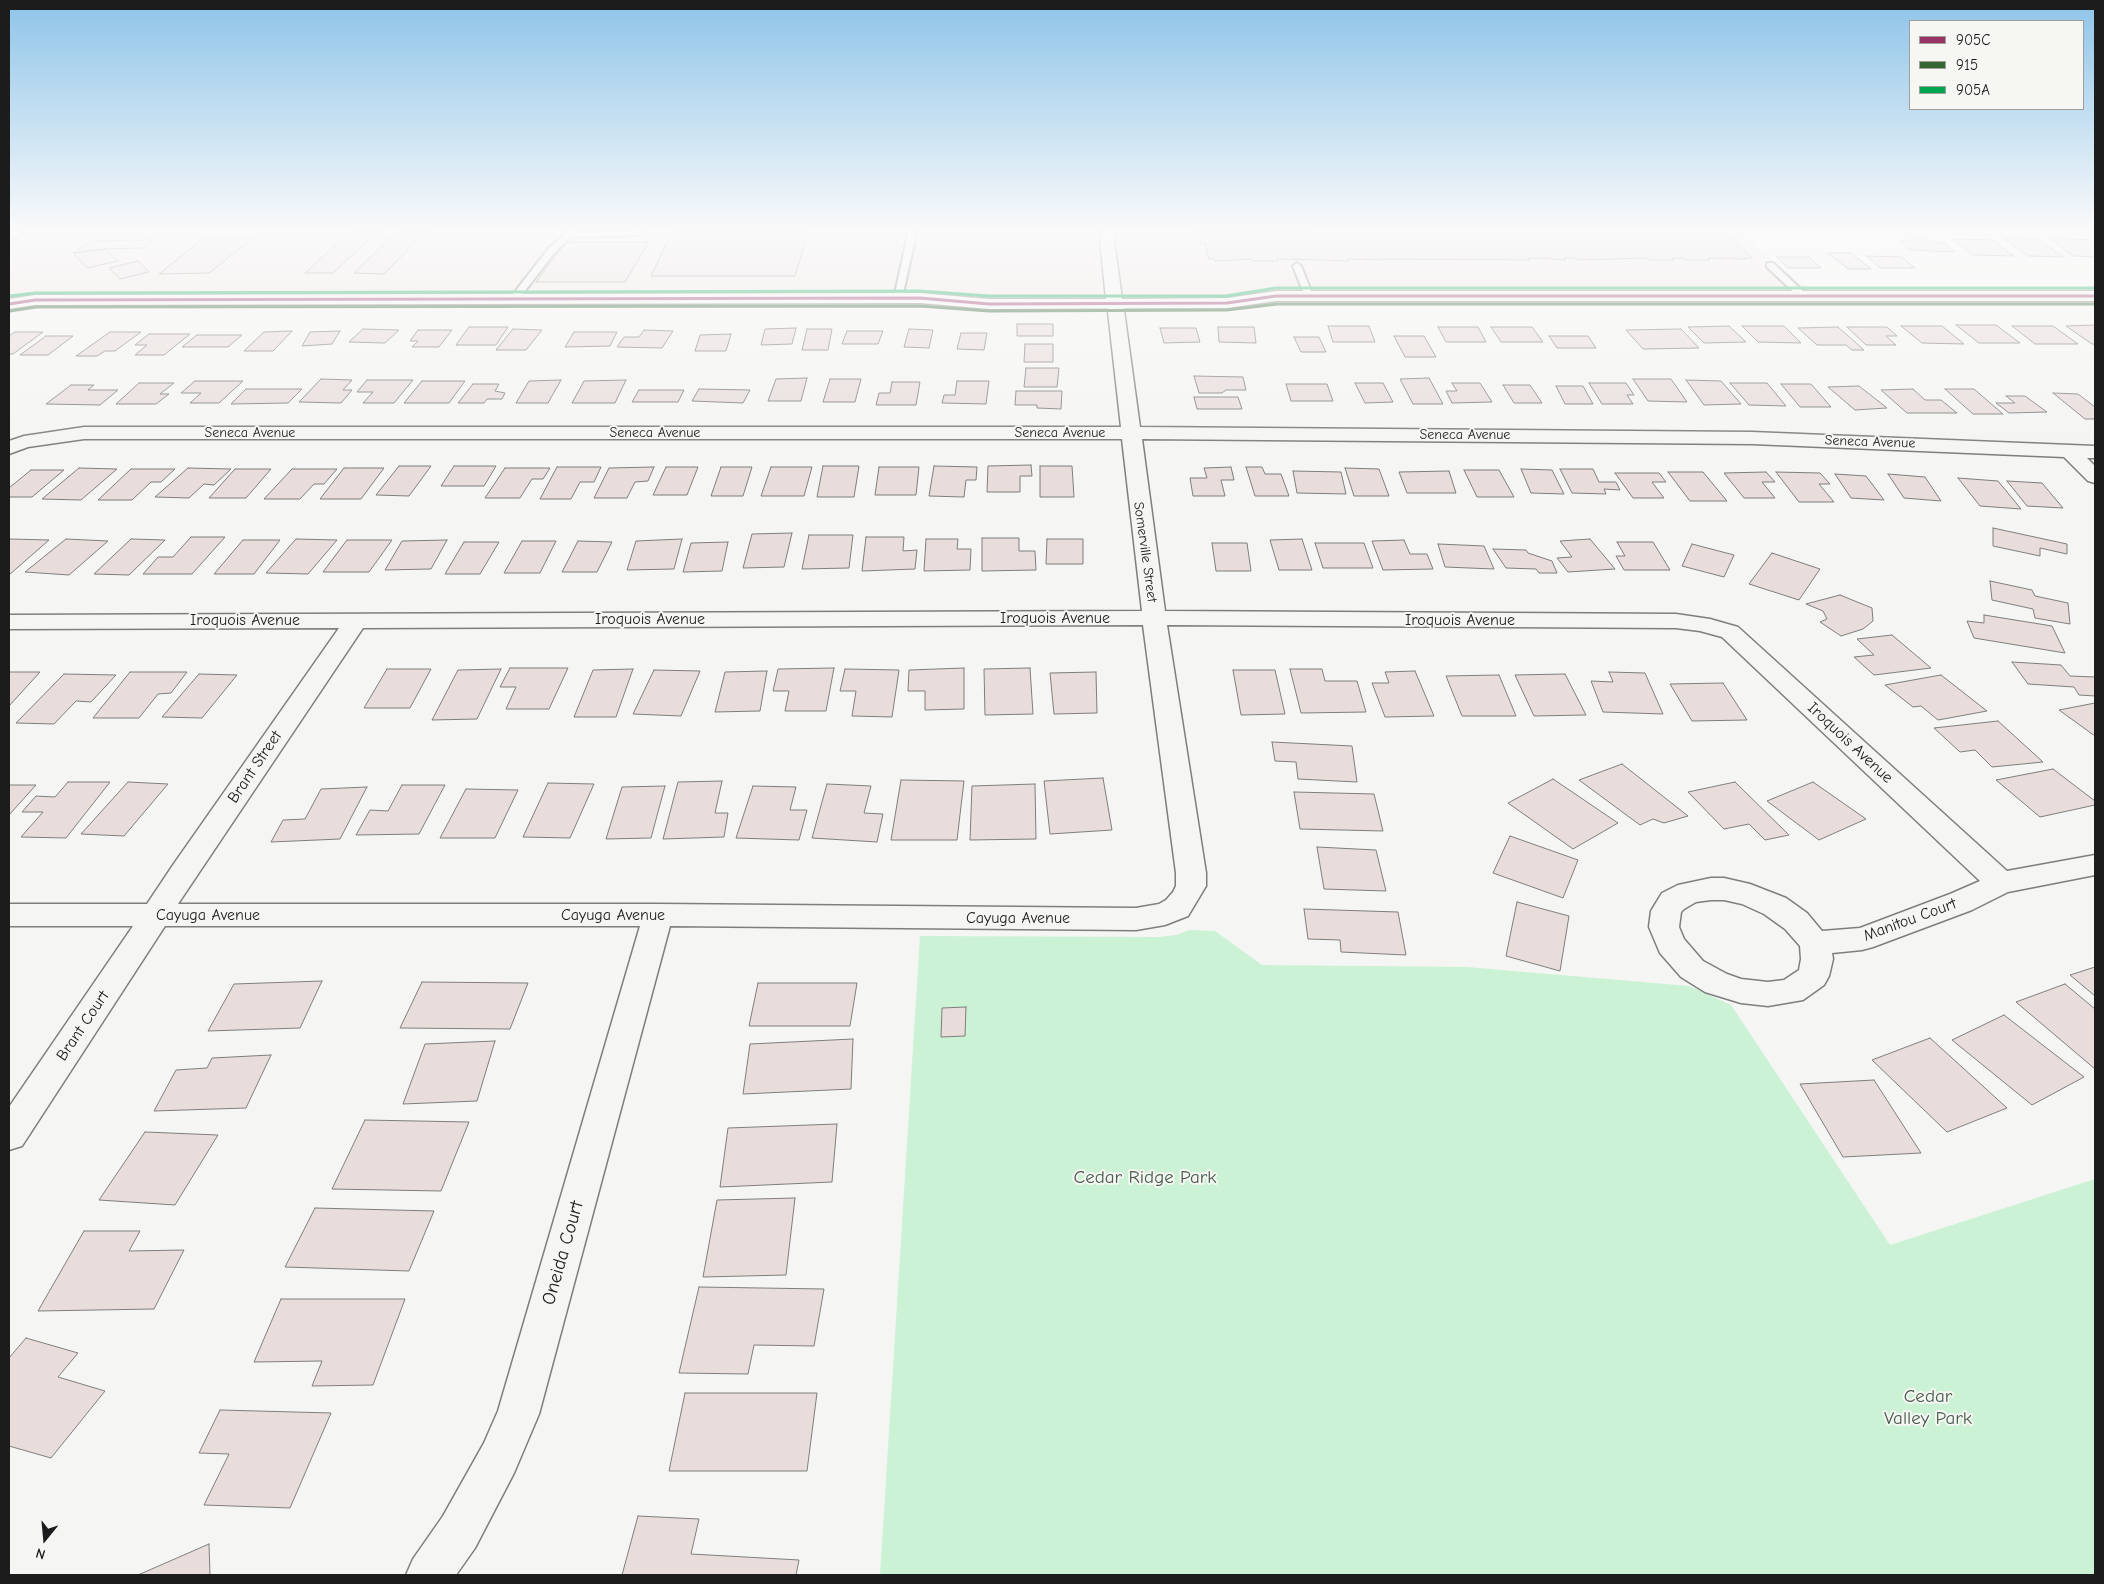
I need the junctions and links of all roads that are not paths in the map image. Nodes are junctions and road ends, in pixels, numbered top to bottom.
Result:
1 (1115, 304) edge
2 (1130, 433) junction
3 (17, 445) edge
4 (2070, 451) junction
5 (2095, 452) edge
6 (2095, 477) edge
7 (1154, 618) junction
8 (356, 620) junction
9 (9, 622) edge
10 (2095, 865) edge
11 (1191, 873) joint
12 (2001, 883) junction
13 (9, 915) edge
14 (155, 915) junction
15 (658, 915) junction
16 (1815, 944) junction
17 (9, 1135) edge
18 (429, 1575) edge

1 - 2 street, Somerville Street
2 - 3 street, Seneca Avenue
2 - 4 street, Seneca Avenue
2 - 7 street, Somerville Street
4 - 5 street, Seneca Avenue
4 - 6 street
7 - 8 street, Iroquois Avenue
7 - 11 street, Somerville Street
7 - 12 street, Iroquois Avenue
8 - 9 street, Iroquois Avenue
8 - 14 street, Brant Street
10 - 12 street, Manitou Court
11 - 15 street, Cayuga Avenue
12 - 16 street, Manitou Court
13 - 14 street, Cayuga Avenue
14 - 15 street, Cayuga Avenue
14 - 17 street, Brant Court
15 - 18 street, Oneida Court
16 - 16 street

